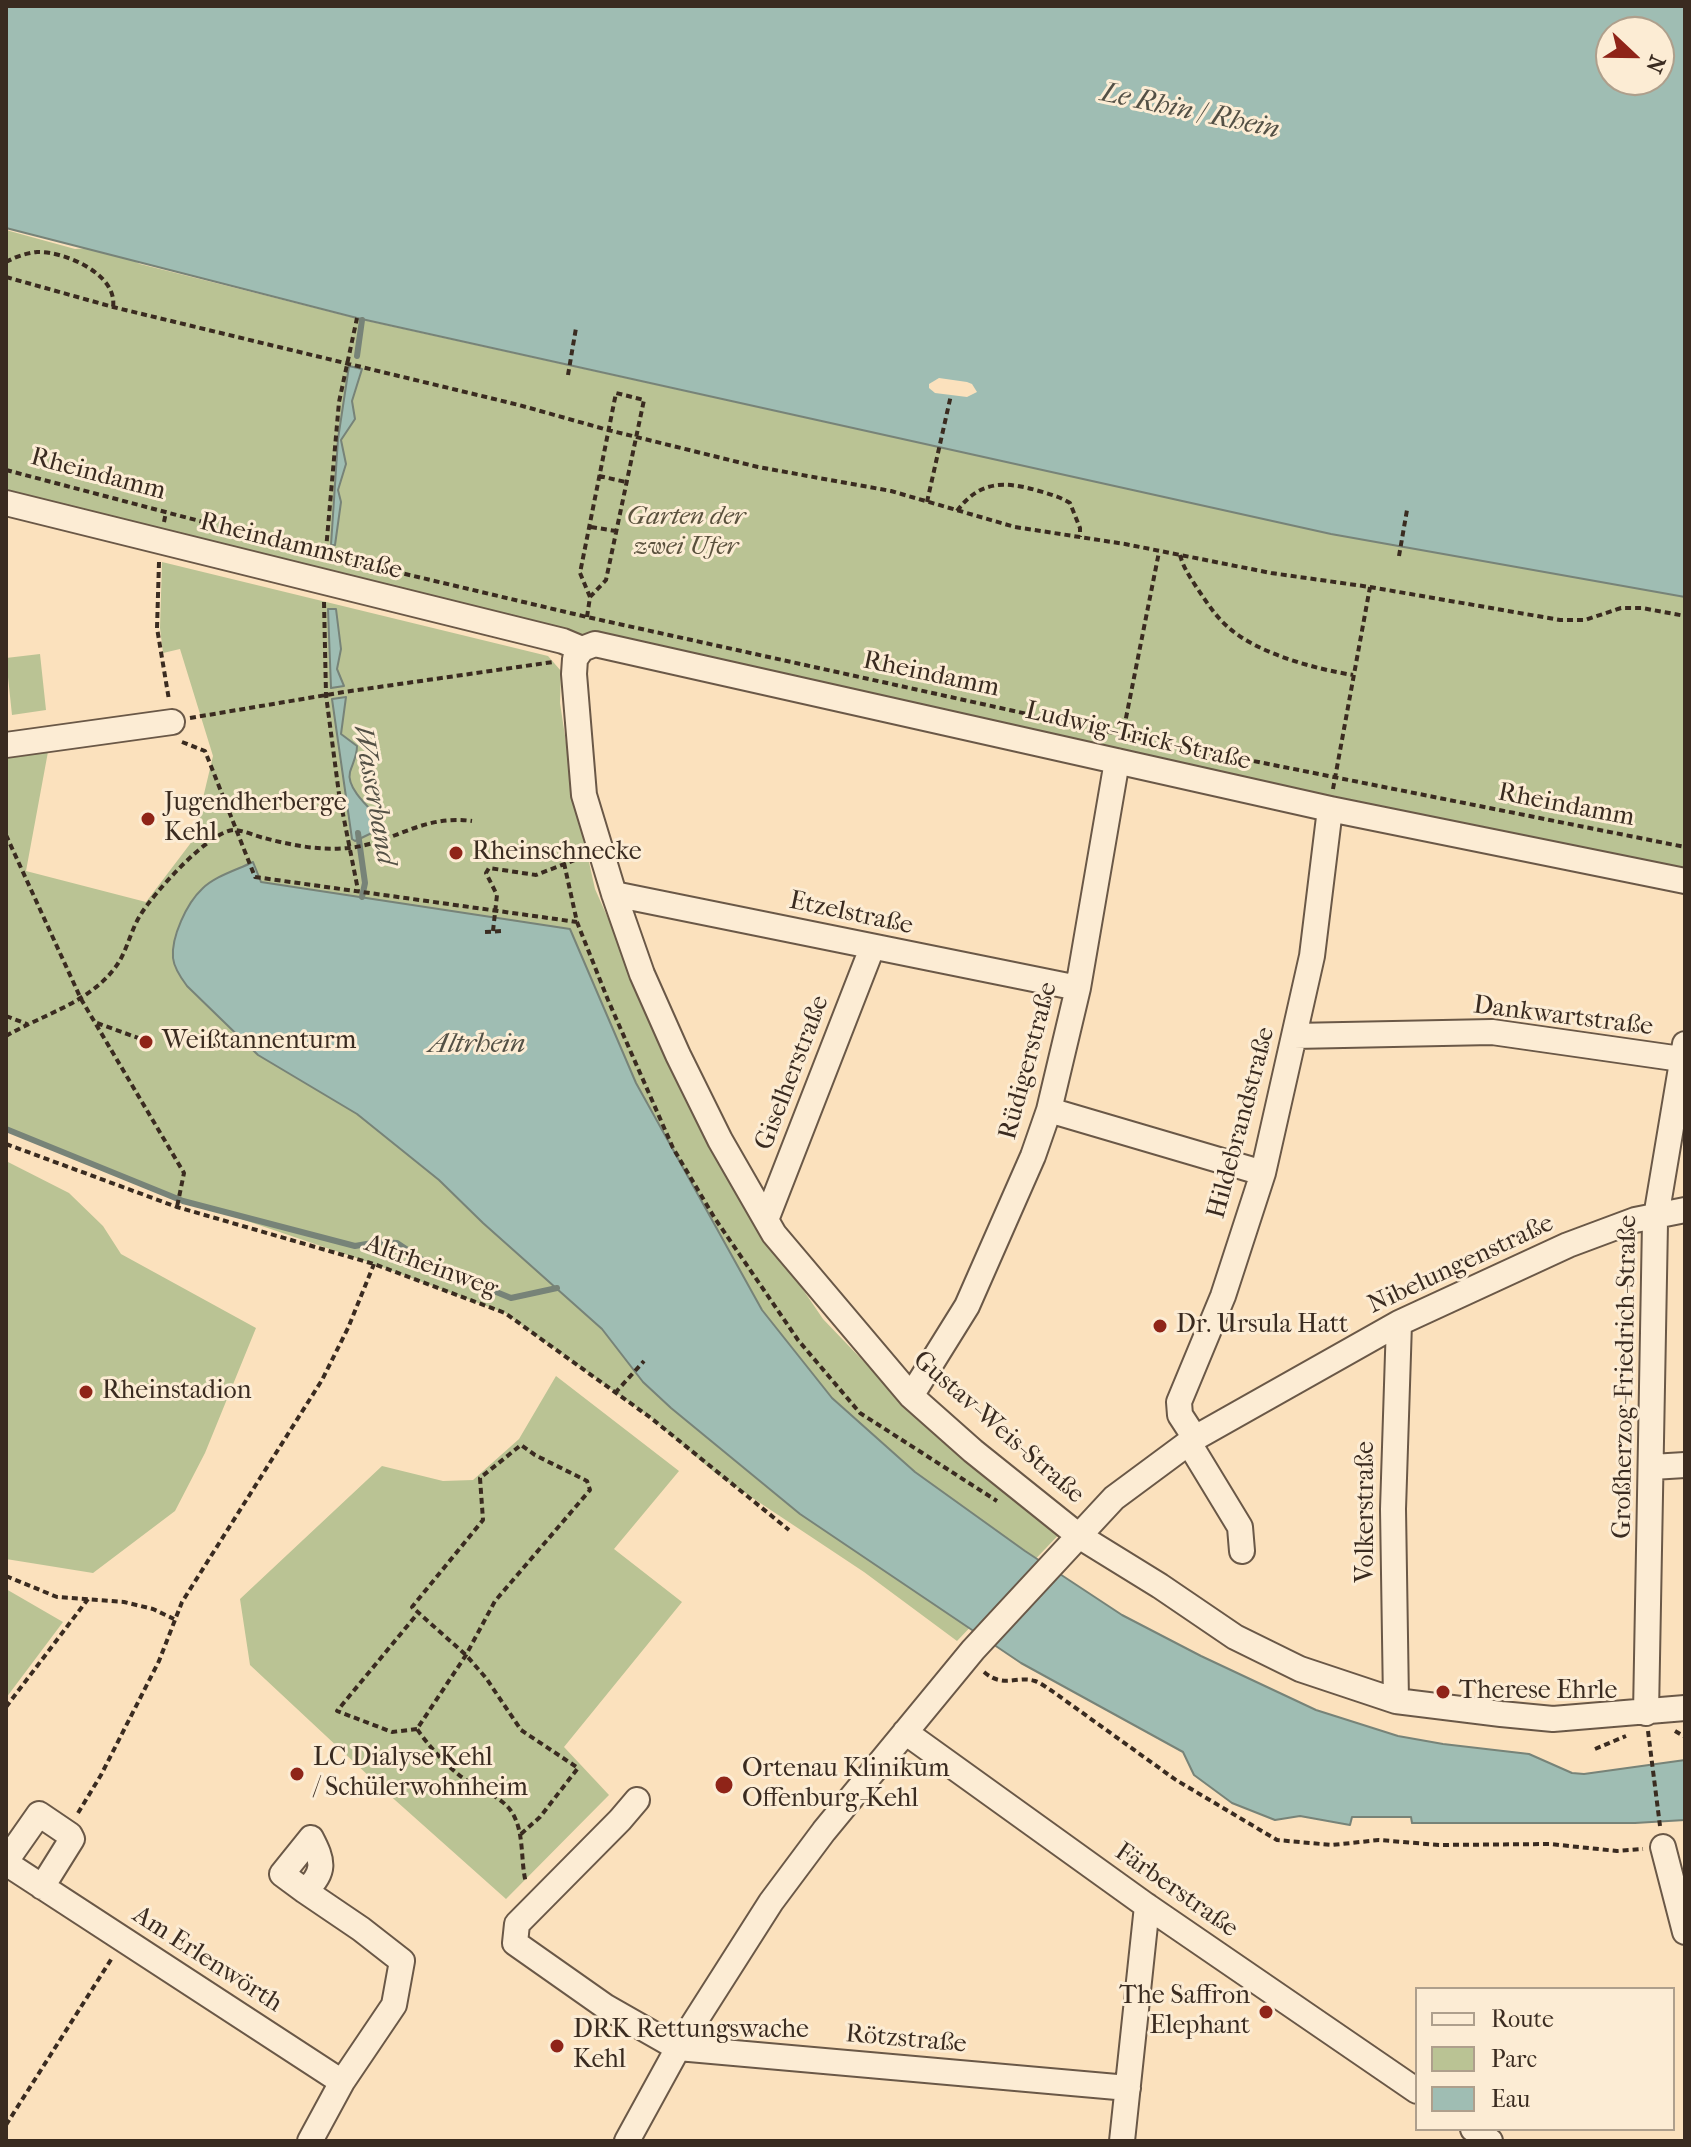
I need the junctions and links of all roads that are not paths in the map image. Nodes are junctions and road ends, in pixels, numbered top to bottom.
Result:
1 (6, 503) edge
2 (578, 654) junction
3 (172, 722) road end
4 (6, 745) edge
5 (1117, 761) junction
6 (1330, 809) junction
7 (1685, 881) edge
8 (614, 894) junction
9 (872, 948) junction
10 (1078, 988) junction
11 (1294, 1036) junction
12 (1683, 1052) edge
13 (1049, 1110) junction
14 (1263, 1173) junction
15 (1685, 1210) edge
16 (1656, 1214) junction
17 (766, 1220) junction
18 (1399, 1323) junction
19 (911, 1396) junction
20 (1192, 1440) junction
21 (1685, 1465) edge
22 (1652, 1467) junction
23 (1071, 1543) junction
24 (1242, 1551) dead end
25 (1396, 1701) junction
26 (1685, 1708) edge
27 (1646, 1713) junction
28 (905, 1732) junction
29 (637, 1800) dead end
30 (1662, 1840) road end
31 (6, 1862) edge
32 (42, 1887) junction
33 (305, 1891) dead end
34 (1147, 1906) junction
35 (1685, 1932) edge
36 (678, 2048) junction
37 (342, 2082) junction
38 (1128, 2088) junction
39 (1415, 2090) edge
40 (310, 2141) edge
41 (627, 2141) edge
42 (1122, 2141) edge

1 - 2 street, Rheindammstraße
2 - 5 street, Ludwig-Trick-Straße
2 - 8 street, Gustav-Weis-Straße
3 - 4 street
5 - 6 street, Ludwig-Trick-Straße
5 - 10 street, Rüdigerstraße
6 - 7 street, Ludwig-Trick-Straße
6 - 11 street, Hildebrandstraße
8 - 9 street, Etzelstraße
8 - 17 street, Gustav-Weis-Straße
9 - 10 street, Etzelstraße
9 - 17 street, Giselherstraße
10 - 13 street, Rüdigerstraße
11 - 12 street, Dankwartstraße
11 - 14 street, Hildebrandstraße
12 - 16 street, Großherzog-Friedrich-Straße
13 - 14 street
13 - 19 street, Rüdigerstraße
14 - 20 street, Hildebrandstraße
15 - 16 street, Nibelungenstraße
16 - 18 street, Nibelungenstraße
16 - 22 street, Großherzog-Friedrich-Straße
17 - 19 street, Gustav-Weis-Straße
18 - 20 street, Nibelungenstraße
18 - 25 street, Volkerstraße
19 - 23 street, Gustav-Weis-Straße
20 - 23 street, Nibelungenstraße
20 - 24 street, Hildebrandstraße
21 - 22 street
22 - 27 street, Großherzog-Friedrich-Straße
23 - 25 street, Gustav-Weis-Straße
23 - 28 street, Nibelungenstraße
25 - 27 street, Gustav-Weis-Straße
26 - 27 street, Gustav-Weis-Straße
28 - 34 street, Färberstraße
28 - 36 street, Nibelungenstraße
29 - 36 street
30 - 35 street
31 - 32 street, Am Erlenwörth
31 - 32 street, Am Erlenwörth
32 - 37 street, Am Erlenwörth
33 - 37 street
34 - 38 street
34 - 39 street, Färberstraße
36 - 38 street, Rötzstraße
36 - 41 street, Nibelungenstraße
37 - 40 street
38 - 42 street

